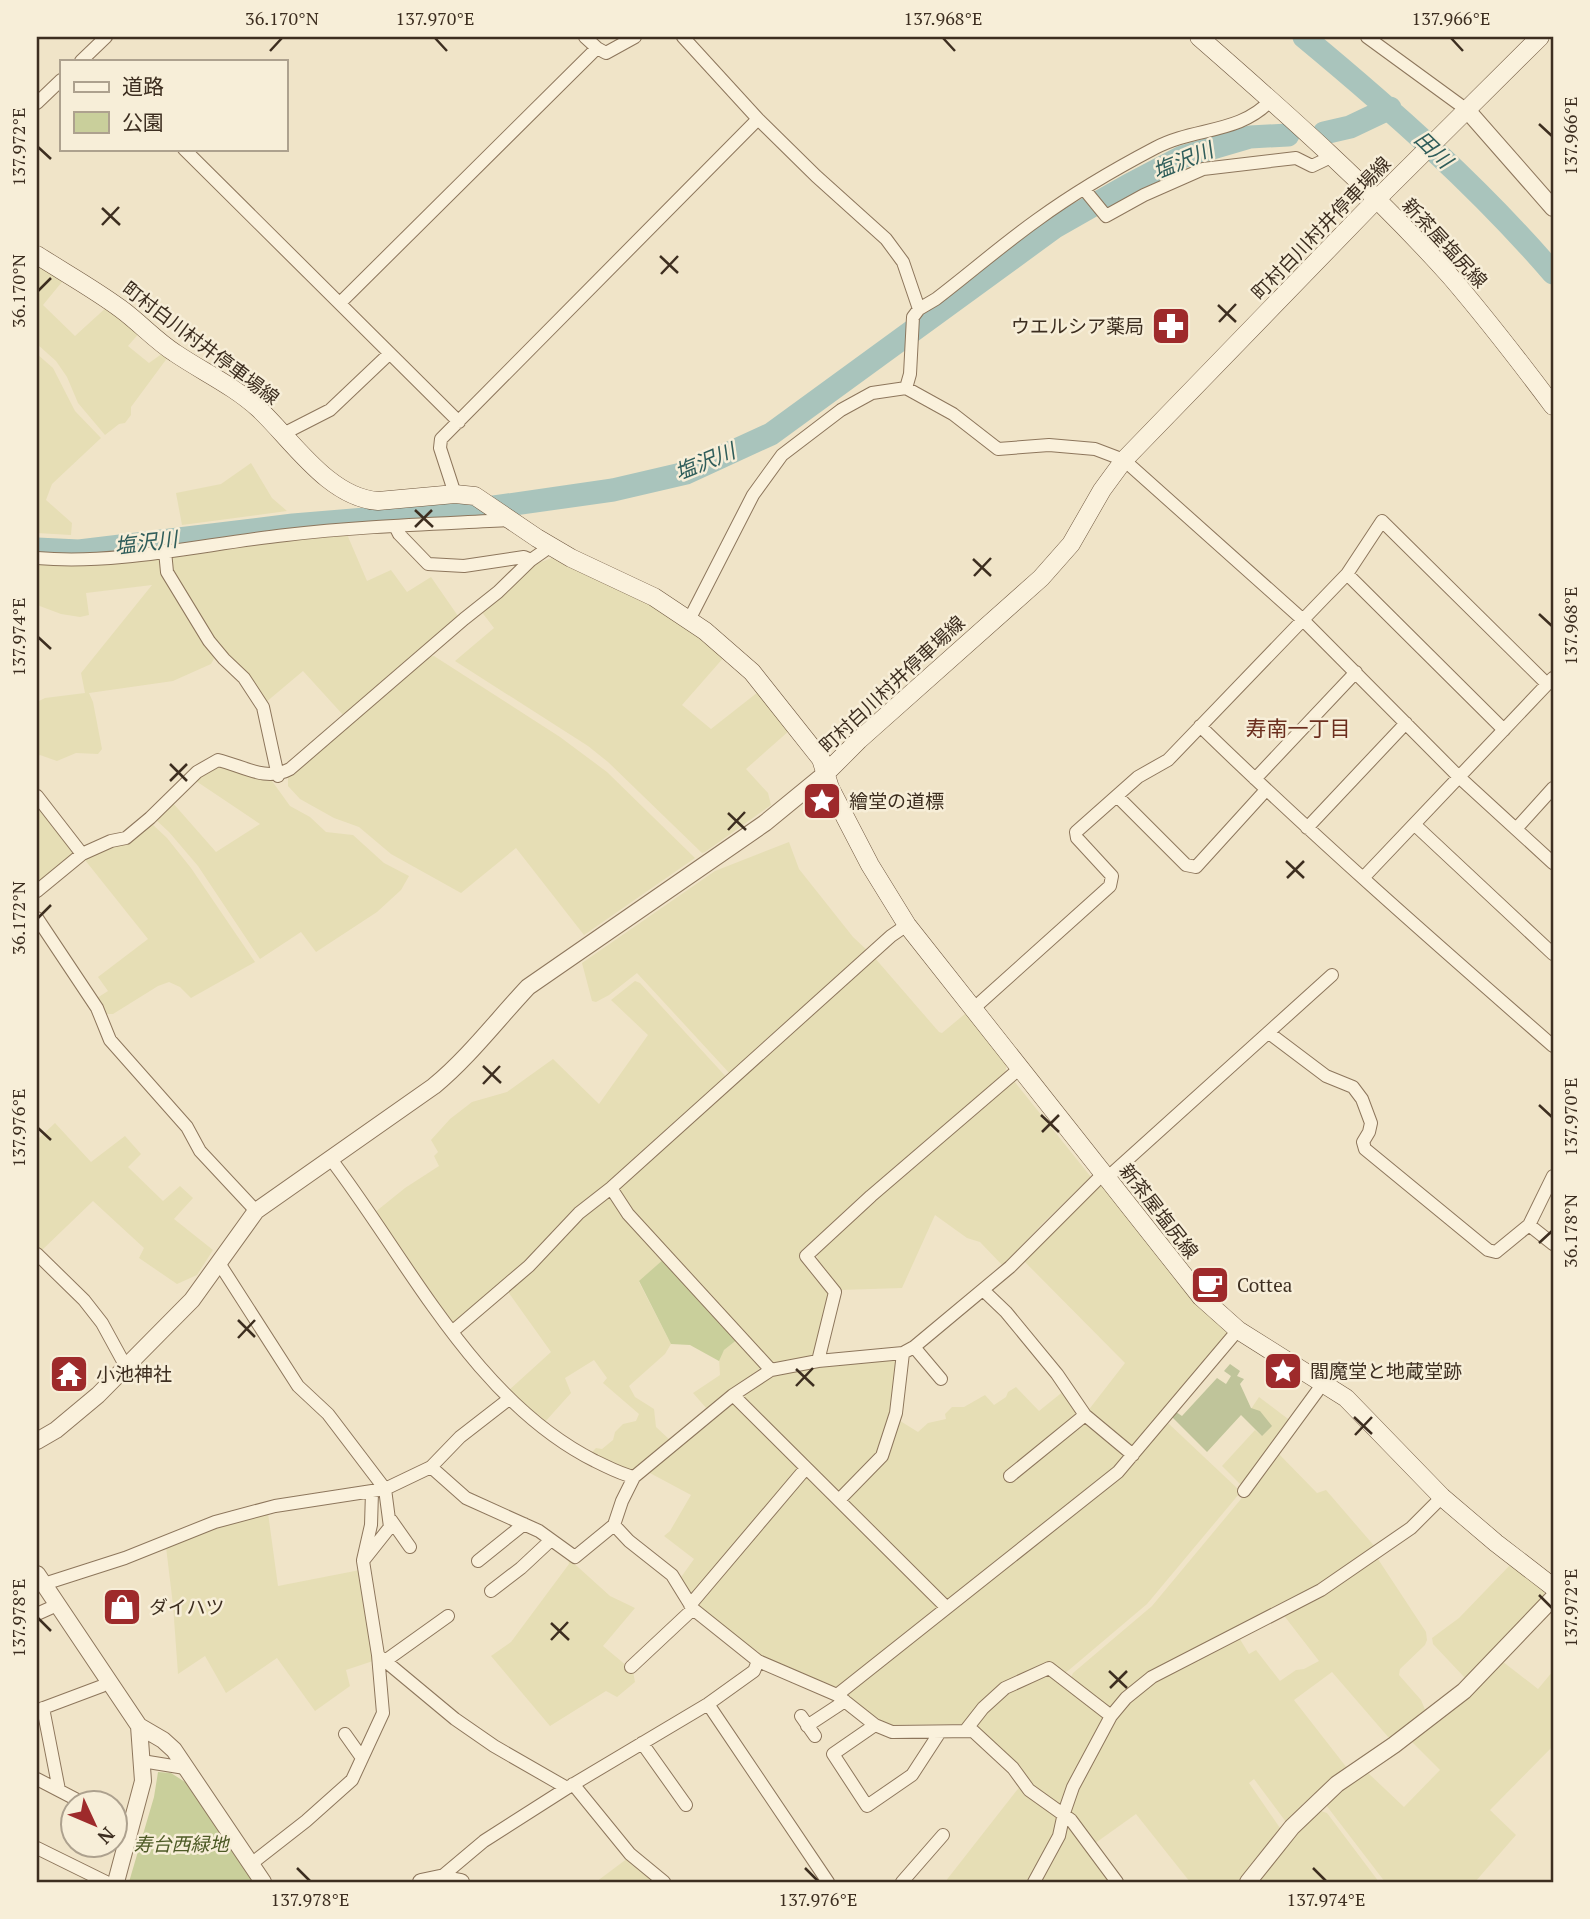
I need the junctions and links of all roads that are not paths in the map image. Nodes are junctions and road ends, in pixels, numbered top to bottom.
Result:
1 (106, 37) edge
2 (585, 37) edge
3 (635, 37) edge
4 (683, 37) edge
5 (1199, 37) edge
6 (1367, 37) edge
7 (1540, 37) edge
8 (597, 48) junction
9 (88, 59) edge
10 (60, 81) edge
11 (1271, 100) junction
12 (37, 103) edge
13 (1464, 113) junction
14 (758, 119) junction
15 (185, 150) edge
16 (1333, 156) junction
17 (1084, 189) junction
18 (1382, 194) junction
19 (1553, 208) edge
20 (37, 254) edge
21 (340, 303) junction
22 (916, 313) junction
23 (389, 354) junction
24 (906, 388) junction
25 (1553, 406) edge
26 (459, 422) junction
27 (283, 435) junction
28 (1124, 460) junction
29 (455, 494) junction
30 (509, 519) junction
31 (395, 526) junction
32 (551, 546) junction
33 (165, 551) junction
34 (37, 558) edge
35 (531, 560) junction
36 (1347, 574) junction
37 (1302, 619) junction
38 (689, 620) junction
39 (1356, 672) junction
40 (1550, 681) edge
41 (1406, 723) junction
42 (1200, 726) junction
43 (1504, 730) junction
44 (826, 773) junction
45 (278, 776) junction
46 (1459, 777) junction
47 (1255, 779) junction
48 (1553, 788) edge
49 (1266, 790) junction
50 (37, 796) edge
51 (1116, 796) junction
52 (1415, 825) junction
53 (1307, 828) junction
54 (1516, 829) junction
55 (82, 854) junction
56 (1553, 863) edge
57 (1363, 878) junction
58 (37, 891) edge
59 (37, 918) edge
60 (907, 925) junction
61 (1553, 954) edge
62 (1332, 975) dead end
63 (973, 1009) junction
64 (1269, 1033) junction
65 (1550, 1038) edge
66 (1019, 1069) junction
67 (330, 1158) junction
68 (1105, 1176) junction
69 (1553, 1176) edge
70 (611, 1188) junction
71 (256, 1211) junction
72 (1529, 1225) junction
73 (1553, 1244) edge
74 (37, 1254) edge
75 (219, 1263) junction
76 (983, 1290) junction
77 (1238, 1330) junction
78 (453, 1331) junction
79 (908, 1350) junction
80 (818, 1360) junction
81 (125, 1365) junction
82 (771, 1370) junction
83 (941, 1379) dead end
84 (1324, 1382) junction
85 (733, 1395) junction
86 (509, 1399) junction
87 (1085, 1415) junction
88 (37, 1441) edge
89 (1133, 1455) junction
90 (430, 1467) junction
91 (806, 1468) junction
92 (1010, 1476) dead end
93 (634, 1477) junction
94 (379, 1491) junction
95 (1244, 1491) dead end
96 (1442, 1497) junction
97 (840, 1499) junction
98 (391, 1520) junction
99 (524, 1524) junction
100 (614, 1525) junction
101 (551, 1540) junction
102 (410, 1547) dead end
103 (363, 1561) junction
104 (478, 1562) dead end
105 (40, 1579) edge
106 (1553, 1587) edge
107 (491, 1591) dead end
108 (1553, 1598) edge
109 (57, 1605) junction
110 (691, 1607) junction
111 (946, 1607) junction
112 (37, 1614) edge
113 (448, 1616) dead end
114 (381, 1658) junction
115 (758, 1661) junction
116 (640, 1664) dead end
117 (108, 1681) junction
118 (841, 1698) junction
119 (708, 1704) junction
120 (40, 1710) edge
121 (1111, 1716) junction
122 (876, 1725) junction
123 (139, 1726) junction
124 (965, 1731) junction
125 (940, 1732) junction
126 (345, 1734) dead end
127 (815, 1737) dead end
128 (642, 1743) junction
129 (362, 1758) junction
130 (142, 1761) junction
131 (185, 1768) junction
132 (37, 1779) edge
133 (570, 1786) junction
134 (59, 1790) joint
135 (686, 1805) dead end
136 (1064, 1813) junction
137 (132, 1827) joint
138 (940, 1843) dead end
139 (37, 1848) edge
140 (251, 1864) junction
141 (440, 1878) junction
142 (106, 1882) edge
143 (116, 1882) edge
144 (263, 1882) edge
145 (421, 1882) edge
146 (461, 1882) edge
147 (664, 1882) edge
148 (828, 1882) edge
149 (902, 1882) edge
150 (1034, 1882) edge
151 (1117, 1882) edge
152 (1248, 1882) edge

1 - 9 street
2 - 8 street
3 - 8 street
4 - 14 street
5 - 11 main road, 新茶屋塩尻線
6 - 13 street
7 - 13 main road, 町村白川村井停車場線
8 - 21 street
10 - 12 street
11 - 16 main road, 新茶屋塩尻線
11 - 17 street
13 - 18 main road, 町村白川村井停車場線
13 - 19 street
14 - 22 street
14 - 26 street
15 - 21 street
16 - 17 street
16 - 18 main road, 新茶屋塩尻線
17 - 22 street
18 - 25 main road, 新茶屋塩尻線
18 - 28 main road, 町村白川村井停車場線
20 - 27 main road, 町村白川村井停車場線
21 - 23 street
22 - 24 street
23 - 26 street
23 - 27 street
24 - 28 street
24 - 38 street
26 - 29 street
27 - 29 main road, 町村白川村井停車場線
28 - 37 street
28 - 44 main road, 町村白川村井停車場線
29 - 30 main road, 町村白川村井停車場線
30 - 31 street
30 - 32 main road, 町村白川村井停車場線
31 - 33 street
31 - 35 street
32 - 35 street
32 - 38 main road, 町村白川村井停車場線
33 - 34 street
33 - 45 street
35 - 45 street
36 - 37 street
36 - 40 street
36 - 43 street
37 - 39 street
37 - 42 street
38 - 44 main road, 町村白川村井停車場線
39 - 41 street
39 - 47 street
40 - 43 street
41 - 46 street
41 - 53 street
42 - 47 street
42 - 51 street
43 - 46 street
44 - 60 main road, 新茶屋塩尻線
44 - 67 street
45 - 55 street
46 - 52 street
46 - 54 street
47 - 49 street
48 - 54 street
49 - 51 street
49 - 53 street
50 - 55 street
51 - 63 street
52 - 57 street
52 - 61 street
53 - 57 street
54 - 56 street
55 - 58 street
57 - 65 street
59 - 71 street
60 - 63 main road, 新茶屋塩尻線
60 - 70 street
62 - 64 street
63 - 66 main road, 新茶屋塩尻線
64 - 68 street
64 - 72 street
66 - 68 main road, 新茶屋塩尻線
66 - 80 street
67 - 71 street
67 - 78 street
68 - 76 street
68 - 77 main road, 新茶屋塩尻線
69 - 72 street
70 - 78 street
70 - 82 street
71 - 75 street
72 - 73 street
74 - 81 street
75 - 81 street
75 - 94 street
76 - 79 street
76 - 87 street
77 - 84 main road, 新茶屋塩尻線
77 - 89 street
78 - 86 street
79 - 80 street
79 - 83 street
79 - 97 street
80 - 82 street
81 - 88 street
82 - 85 street
84 - 95 street
84 - 96 main road, 新茶屋塩尻線
85 - 91 street
85 - 93 street
86 - 90 street
86 - 93 street
87 - 89 street
87 - 92 street
89 - 111 street
90 - 94 street
90 - 99 street
91 - 97 street
91 - 110 street
93 - 100 street
94 - 98 street
94 - 103 street
94 - 105 street
96 - 106 main road, 新茶屋塩尻線
96 - 121 street
97 - 111 street
98 - 102 street
98 - 103 street
99 - 101 street
99 - 104 street
100 - 101 street
100 - 110 street
101 - 107 street
103 - 114 street
105 - 109 street
108 - 152 street
109 - 112 street
109 - 117 street
110 - 115 street
110 - 116 street
111 - 118 street
113 - 114 street
114 - 129 street
114 - 133 street
115 - 118 street
115 - 119 street
117 - 120 street
117 - 123 street
118 - 122 street
118 - 127 street
119 - 128 street
119 - 148 street
120 - 134 street
121 - 124 street
121 - 136 street
122 - 125 street
122 - 125 street
123 - 130 street
123 - 131 street
124 - 125 street
124 - 136 street
126 - 129 street
128 - 133 street
128 - 135 street
129 - 140 street
130 - 131 street
130 - 137 street
131 - 140 street
132 - 134 street
133 - 141 street
133 - 147 street
136 - 150 street
136 - 151 street
137 - 143 street
138 - 149 street
139 - 142 street
140 - 144 street
141 - 145 street
141 - 146 street

